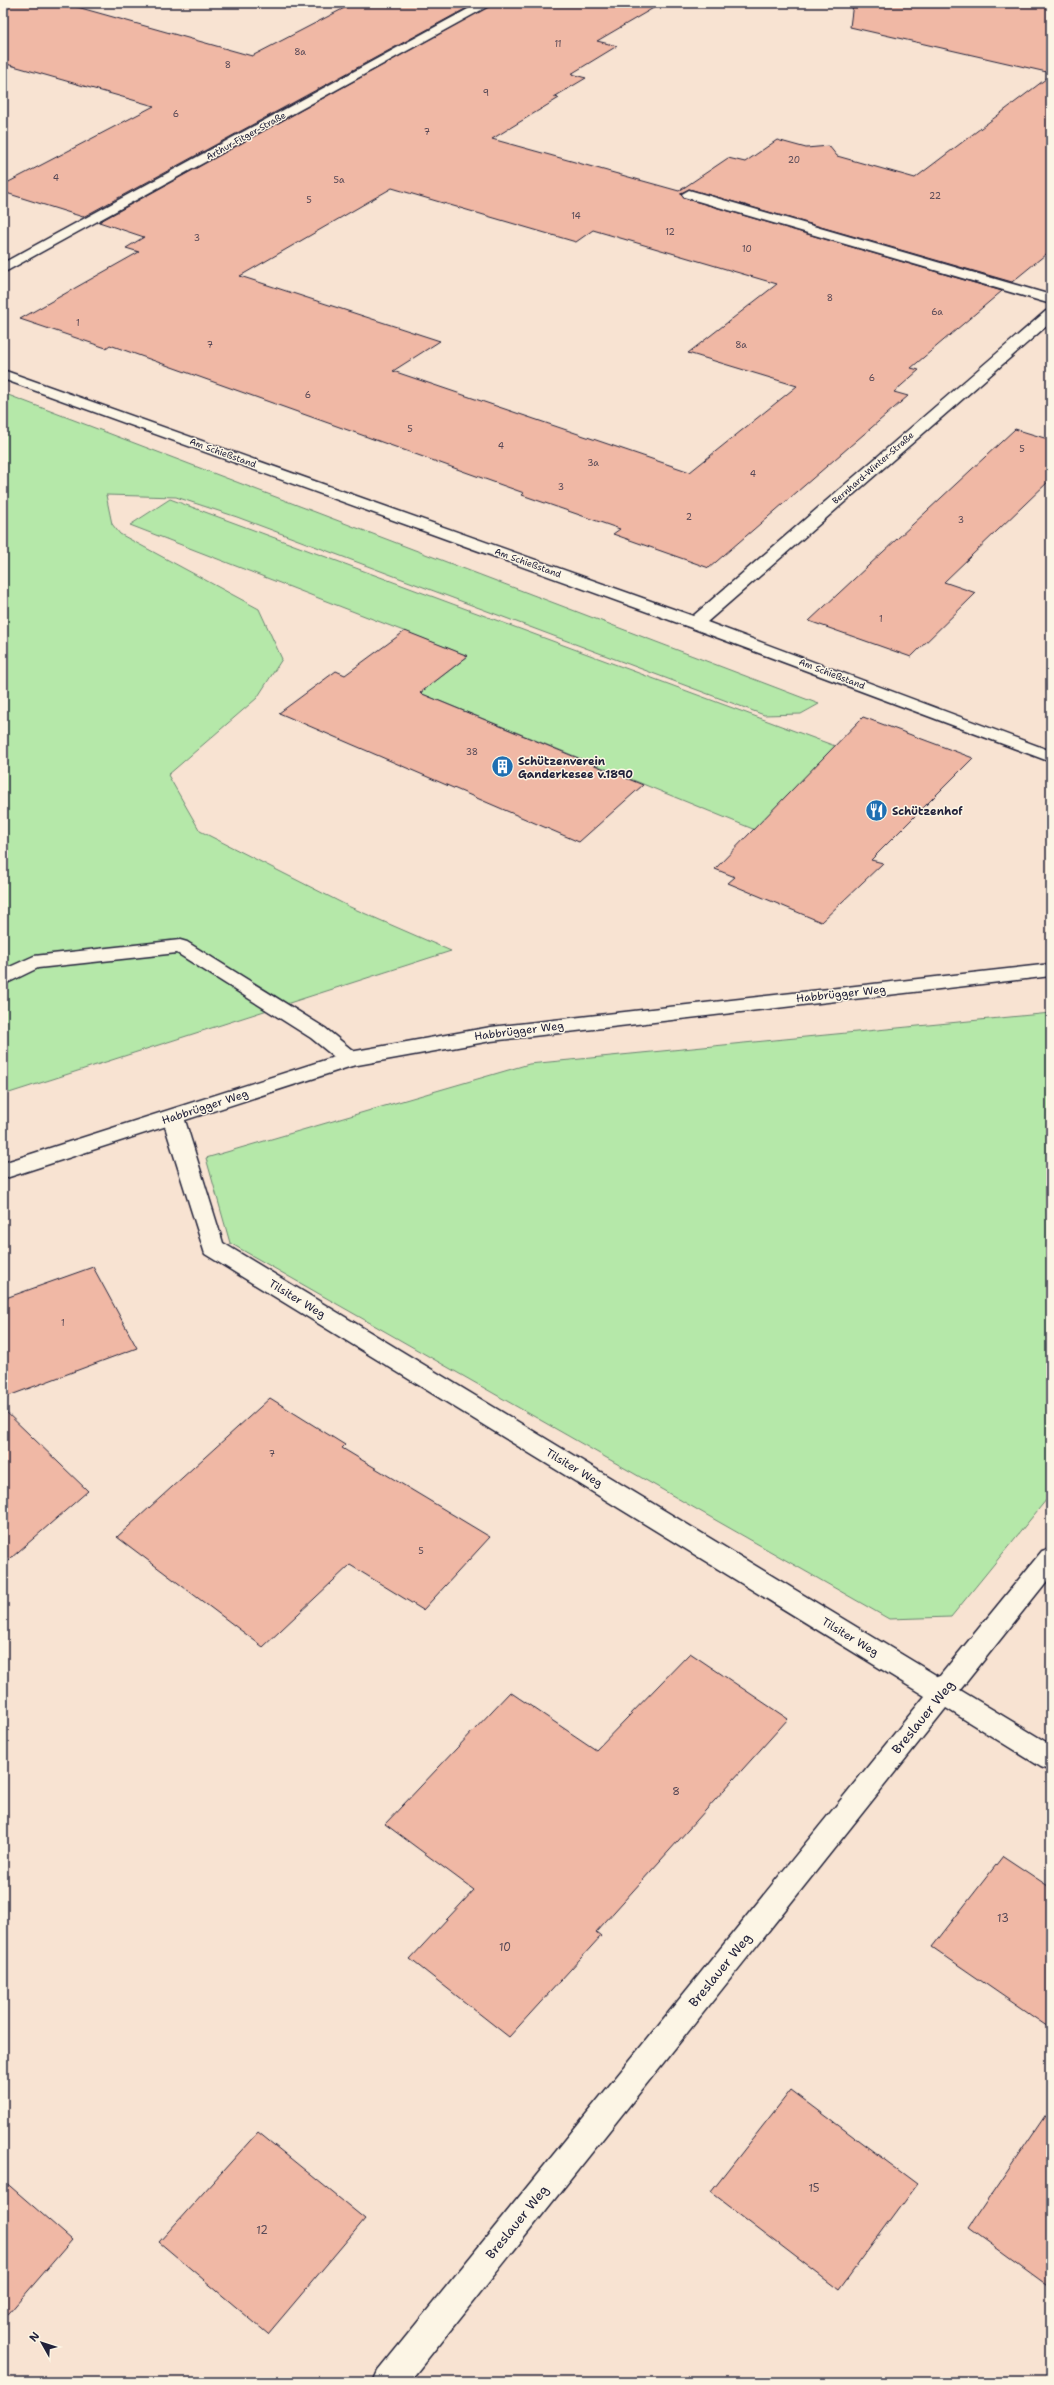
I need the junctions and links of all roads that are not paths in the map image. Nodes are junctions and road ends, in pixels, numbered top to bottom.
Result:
1 (488, 3) edge
2 (689, 194) dead end
3 (3, 269) edge
4 (1051, 300) edge
5 (1051, 314) edge
6 (3, 374) edge
7 (695, 623) junction
8 (1051, 757) edge
9 (1051, 970) edge
10 (3, 978) edge
11 (350, 1060) junction
12 (173, 1117) junction
13 (3, 1171) edge
14 (1051, 1558) edge
15 (942, 1693) junction
16 (1051, 1759) edge
17 (389, 2382) edge

1 - 3 street, Arthur-Fitger-Straße
2 - 4 street
5 - 7 street, Bernhard-Winter-Straße
6 - 7 street, Am Schießstand
7 - 8 street, Am Schießstand
9 - 11 street, Habbrügger Weg
10 - 11 street
11 - 12 street, Habbrügger Weg
12 - 13 street, Habbrügger Weg
12 - 15 street, Tilsiter Weg
14 - 15 street, Breslauer Weg
15 - 16 street, Tilsiter Weg
15 - 17 street, Breslauer Weg

